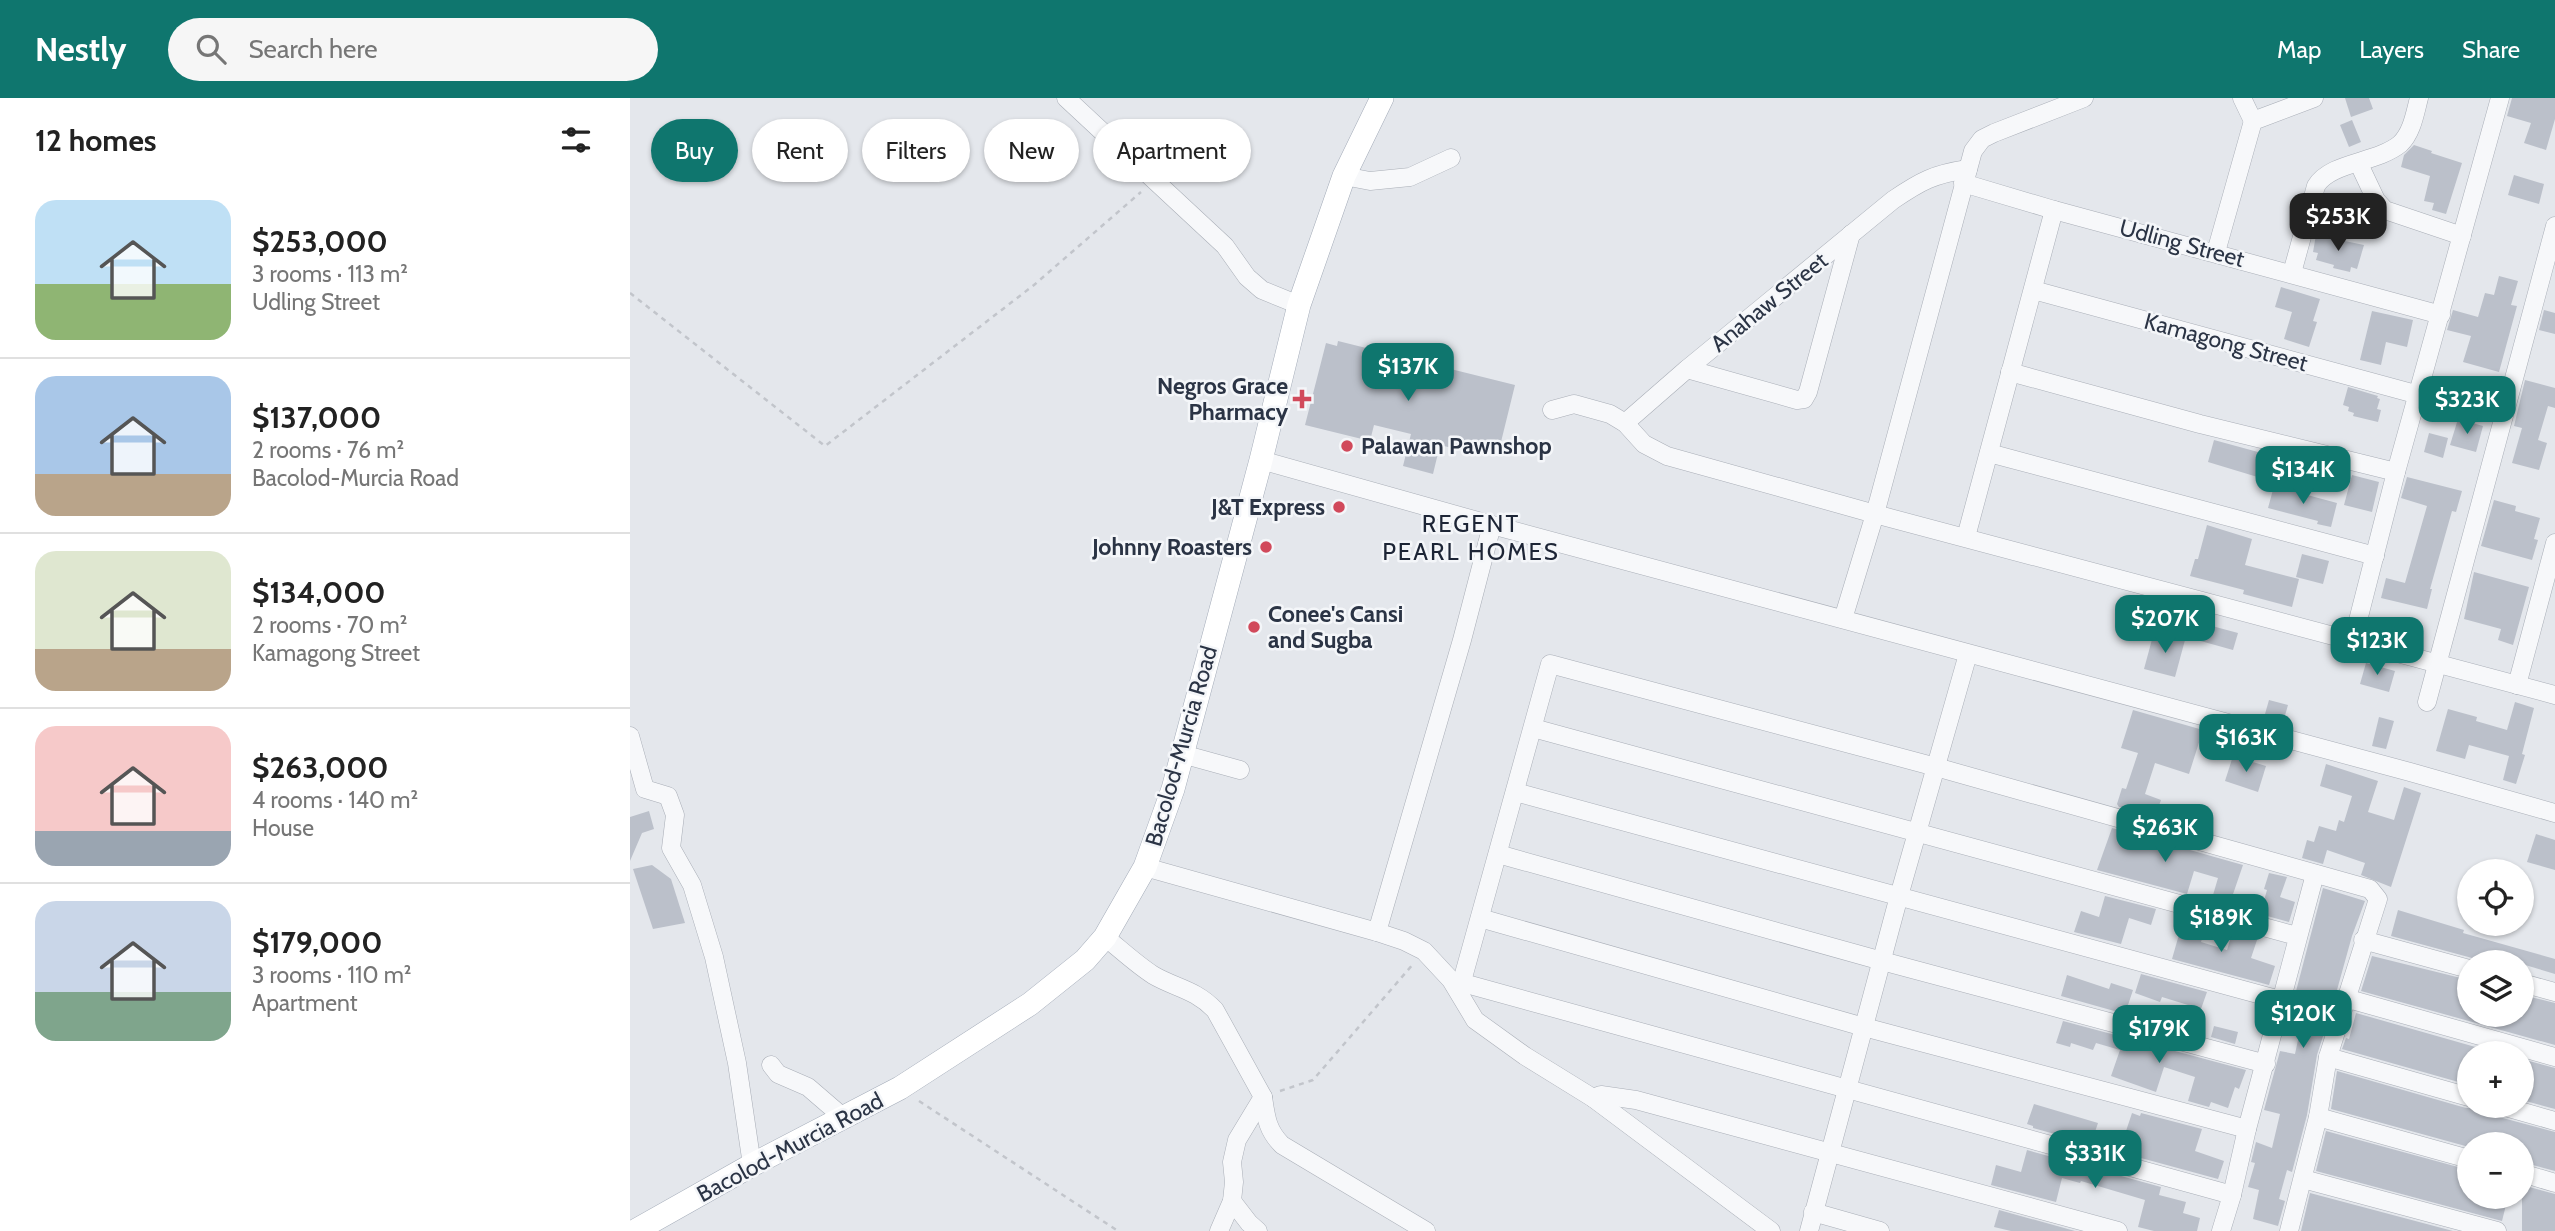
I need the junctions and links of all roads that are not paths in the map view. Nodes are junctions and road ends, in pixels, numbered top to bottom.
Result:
1 (1066, 98) edge
2 (1382, 98) edge
3 (2084, 98) edge
4 (2242, 98) edge
5 (2314, 98) edge
6 (2419, 98) edge
7 (2500, 98) edge
8 (2253, 121) junction
9 (1451, 158) dead end
10 (2359, 164) junction
11 (1344, 176) junction
12 (1966, 176) junction
13 (2054, 210) junction
14 (2555, 226) edge
15 (1851, 234) junction
16 (2462, 236) junction
17 (2216, 252) junction
18 (2292, 273) junction
19 (2033, 290) junction
20 (1299, 305) junction
21 (2441, 314) junction
22 (1687, 369) junction
23 (2010, 372) junction
24 (2419, 395) junction
25 (1552, 410) dead end
26 (1625, 423) junction
27 (1989, 453) junction
28 (1261, 460) junction
29 (2396, 472) junction
30 (1875, 514) junction
31 (1492, 525) junction
32 (1966, 537) junction
33 (2555, 543) edge
34 (2375, 556) junction
35 (1843, 619) junction
36 (2353, 640) junction
37 (1968, 654) junction
38 (2436, 662) junction
39 (2517, 685) junction
40 (2555, 695) edge
41 (2427, 702) dead end
42 (1533, 728) junction
43 (630, 736) edge
44 (1182, 754) junction
45 (1936, 767) junction
46 (1240, 770) dead end
47 (1515, 792) junction
48 (2555, 813) edge
49 (1917, 831) junction
50 (1498, 854) junction
51 (1145, 867) junction
52 (2315, 874) junction
53 (1899, 897) junction
54 (1480, 918) junction
55 (1377, 932) junction
56 (2297, 936) junction
57 (1105, 937) junction
58 (2363, 940) junction
59 (1882, 961) junction
60 (2457, 966) edge
61 (2534, 986) edge
62 (1461, 987) junction
63 (2555, 992) edge
64 (2345, 998) junction
65 (2280, 1000) junction
66 (1864, 1027) junction
67 (2555, 1057) edge
68 (2328, 1058) junction
69 (2266, 1063) junction
70 (771, 1065) dead end
71 (1847, 1088) junction
72 (2457, 1094) edge
73 (1263, 1097) junction
74 (1593, 1098) junction
75 (2534, 1115) edge
76 (2318, 1117) junction
77 (844, 1118) junction
78 (2555, 1121) edge
79 (2246, 1129) junction
80 (1829, 1154) junction
81 (2457, 1156) edge
82 (752, 1165) junction
83 (2534, 1177) edge
84 (2302, 1179) junction
85 (2555, 1183) edge
86 (2232, 1195) junction
87 (1232, 1201) junction
88 (1813, 1212) junction
89 (635, 1231) edge
90 (1219, 1231) edge
91 (1258, 1231) edge
92 (1426, 1231) edge
93 (1771, 1231) edge
94 (1810, 1231) edge
95 (1880, 1231) edge
96 (2118, 1231) edge
97 (2221, 1231) edge
98 (2289, 1231) edge
99 (2497, 1231) edge

1 - 20 street
2 - 11 main road, Bacolod-Murcia Road
3 - 12 street
4 - 8 street
5 - 8 street
6 - 10 street
7 - 16 street
8 - 17 street
9 - 11 street
10 - 16 street
10 - 18 street
11 - 20 main road, Bacolod-Murcia Road
12 - 13 street, Udling Street
12 - 15 street, Anahaw Street
12 - 30 street
13 - 17 street, Udling Street
13 - 19 street
14 - 38 street
15 - 22 street, Anahaw Street
15 - 22 street
16 - 21 street
17 - 18 street, Udling Street
18 - 21 street, Udling Street
19 - 23 street
19 - 24 street, Kamagong Street
20 - 28 main road, Bacolod-Murcia Road
21 - 24 street
22 - 26 street, Anahaw Street
23 - 27 street
23 - 29 street
24 - 29 street
25 - 26 street
26 - 30 street
27 - 32 street
27 - 34 street
28 - 31 street
28 - 44 main road, Bacolod-Murcia Road
29 - 34 street
30 - 32 street
30 - 35 street
31 - 35 street
31 - 55 street
32 - 36 street
33 - 39 street
34 - 36 street
35 - 37 street
36 - 38 street
37 - 45 street
37 - 48 street
38 - 39 street
38 - 41 street
39 - 40 street
42 - 45 street
42 - 47 street
42 - 49 street
43 - 82 street
44 - 46 street
44 - 51 main road, Bacolod-Murcia Road
45 - 49 street
45 - 52 street
47 - 50 street
47 - 53 street
49 - 53 street
49 - 56 street
50 - 54 street
50 - 59 street
51 - 55 street
51 - 57 main road, Bacolod-Murcia Road
52 - 56 street
52 - 58 street
53 - 59 street
53 - 65 street
54 - 62 street
54 - 66 street
55 - 62 street
56 - 65 street
57 - 73 street
57 - 77 main road, Bacolod-Murcia Road
58 - 60 street
58 - 64 street
59 - 66 street
59 - 69 street
61 - 63 street
62 - 71 street
62 - 74 street
64 - 67 street
64 - 68 street
65 - 69 street
66 - 71 street
66 - 79 street
68 - 72 street
68 - 76 street
69 - 79 street
70 - 77 street
71 - 80 street
71 - 86 street
73 - 87 street
73 - 92 street
74 - 80 street
74 - 93 street
75 - 78 street
76 - 81 street
76 - 84 street
77 - 82 main road, Bacolod-Murcia Road
79 - 86 street
80 - 88 street
80 - 96 street
82 - 89 main road, Bacolod-Murcia Road
83 - 85 street
84 - 98 street
84 - 99 street
86 - 97 street
87 - 90 street
87 - 91 street
88 - 94 street
88 - 95 street

